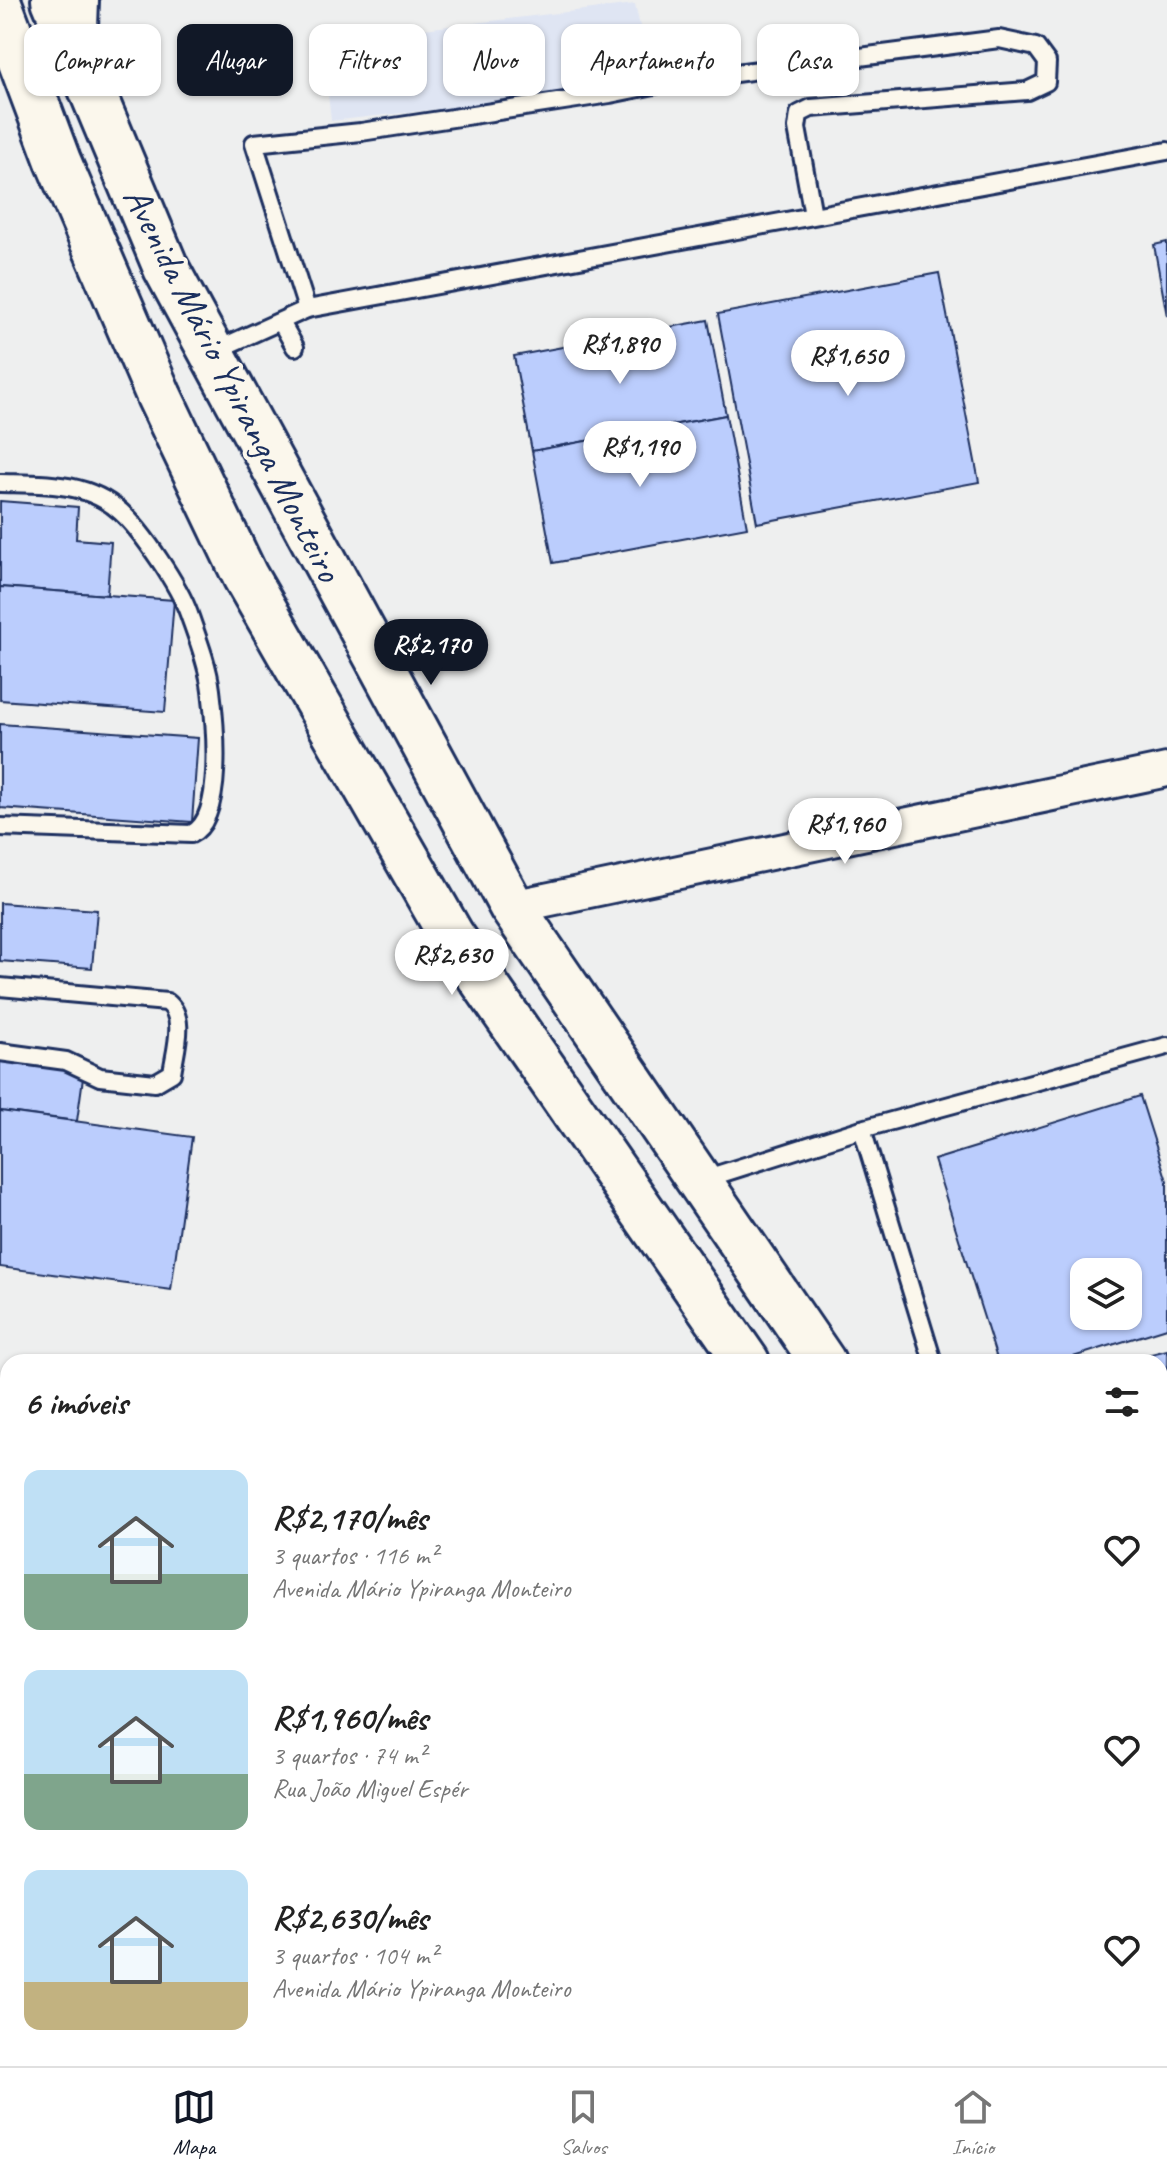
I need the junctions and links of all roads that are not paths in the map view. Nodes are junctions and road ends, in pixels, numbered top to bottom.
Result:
1 (54, 0) edge
2 (82, 0) edge
3 (0, 6) edge
4 (63, 24) edge
5 (81, 24) edge
6 (92, 96) edge
7 (1167, 151) edge
8 (813, 215) junction
9 (307, 309) junction
10 (281, 322) junction
11 (295, 347) dead end
12 (209, 353) junction
13 (0, 483) edge
14 (1167, 770) edge
15 (0, 827) edge
16 (512, 907) junction
17 (0, 987) edge
18 (1167, 1046) edge
19 (0, 1052) edge
20 (862, 1129) junction
21 (700, 1180) junction
22 (741, 1354) edge
23 (818, 1354) edge
24 (931, 1354) edge

1 - 4 main road, Avenida Mário Ypiranga Monteiro
2 - 5 street
3 - 22 main road, Avenida Mário Ypiranga Monteiro
6 - 12 main road, Avenida Mário Ypiranga Monteiro
7 - 8 lane
8 - 9 lane
8 - 9 lane
9 - 10 lane
10 - 11 lane
10 - 12 lane
12 - 16 main road, Avenida Mário Ypiranga Monteiro
13 - 15 lane
14 - 16 street
16 - 21 main road, Avenida Mário Ypiranga Monteiro
17 - 19 lane
18 - 20 lane
20 - 21 lane
20 - 24 lane
21 - 23 main road, Avenida Mário Ypiranga Monteiro

